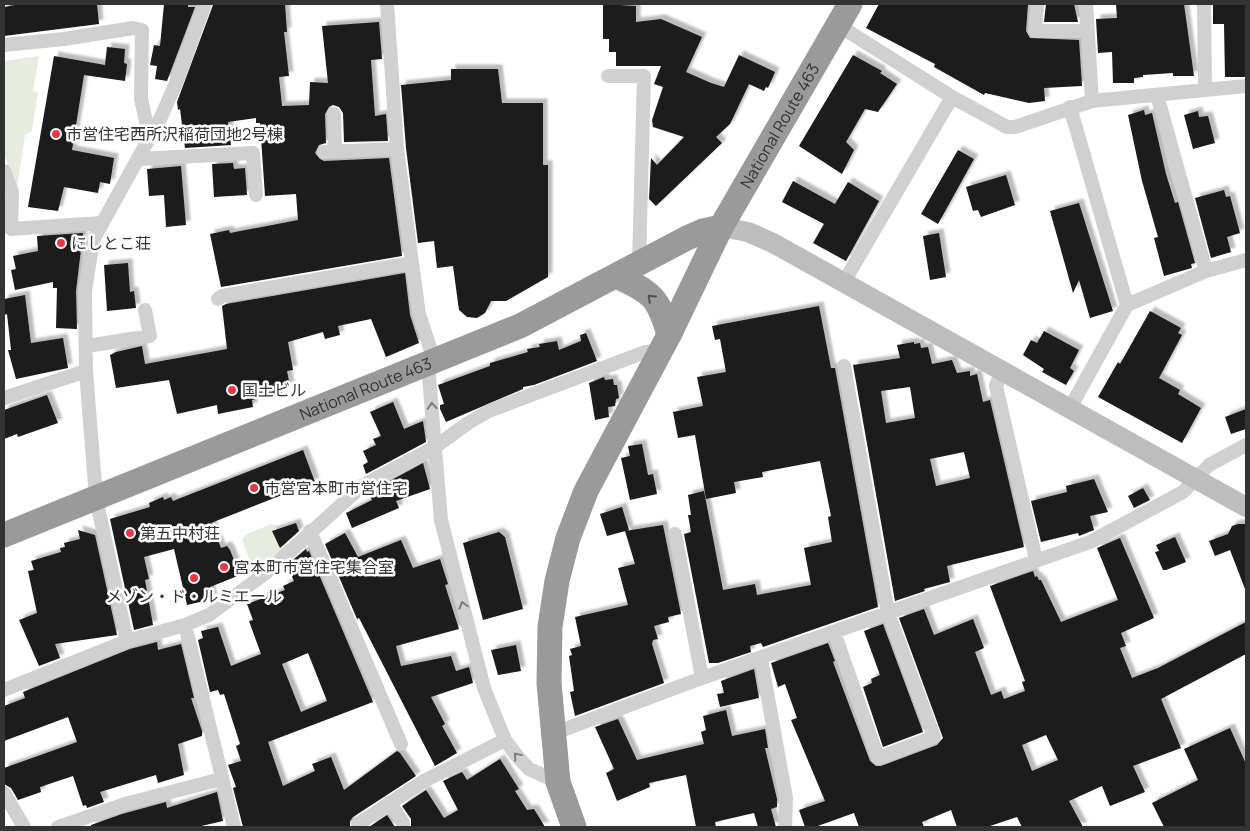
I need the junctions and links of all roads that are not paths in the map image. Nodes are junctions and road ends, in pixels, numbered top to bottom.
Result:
1 (205, 4) edge
2 (387, 4) edge
3 (1037, 4) edge
4 (1086, 4) edge
5 (1204, 4) edge
6 (844, 14) edge
7 (1088, 31) junction
8 (4, 45) edge
9 (608, 76) dead end
10 (1246, 89) edge
11 (1205, 90) junction
12 (1157, 95) junction
13 (952, 97) junction
14 (1092, 101) junction
15 (1070, 107) junction
16 (334, 114) dead end
17 (149, 135) junction
18 (397, 149) junction
19 (139, 159) junction
20 (4, 171) edge
21 (256, 195) dead end
22 (102, 223) junction
23 (721, 227) junction
24 (1246, 260) edge
25 (412, 263) junction
26 (639, 263) junction
27 (1206, 271) junction
28 (616, 276) junction
29 (844, 282) junction
30 (218, 299) dead end
31 (1127, 305) junction
32 (145, 310) dead end
33 (665, 342) junction
34 (87, 346) junction
35 (431, 364) junction
36 (844, 366) dead end
37 (1002, 370) junction
38 (86, 371) junction
39 (4, 398) edge
40 (1070, 408) junction
41 (1246, 445) edge
42 (435, 447) junction
43 (1196, 479) junction
44 (96, 498) junction
45 (1246, 507) edge
46 (310, 531) junction
47 (675, 534) dead end
48 (4, 535) edge
49 (1036, 560) junction
50 (888, 613) junction
51 (185, 625) junction
52 (834, 632) junction
53 (127, 641) junction
54 (761, 659) junction
55 (702, 678) junction
56 (4, 690) edge
57 (552, 734) junction
58 (505, 740) junction
59 (401, 744) dead end
60 (221, 779) junction
61 (558, 782) junction
62 (4, 794) edge
63 (390, 803) junction
64 (403, 823) dead end
65 (358, 824) dead end
66 (24, 827) edge
67 (58, 827) edge
68 (234, 827) edge
69 (574, 827) edge
70 (785, 827) edge

1 - 17 street
2 - 18 street
3 - 7 street
4 - 7 street
5 - 11 street
6 - 13 street
6 - 23 highway, National Route 463
7 - 14 street
8 - 17 street
9 - 26 street
10 - 11 street
11 - 12 street
12 - 14 street
12 - 27 street
13 - 15 street
13 - 29 street
14 - 15 street
15 - 31 street
16 - 18 street
17 - 19 street
18 - 25 street
19 - 21 street
19 - 22 street
20 - 22 street
22 - 34 street
23 - 26 highway, National Route 463
23 - 29 street
23 - 33 highway, National Route 463
24 - 27 street
25 - 30 street
25 - 35 street
26 - 28 highway, National Route 463
27 - 31 street
33 -> 28 highway
28 - 35 highway, National Route 463
29 - 37 street
31 - 40 street
32 - 34 street
33 - 42 street
33 - 57 highway, National Route 463
34 - 38 street
42 -> 35 street
35 - 44 highway, National Route 463
36 - 50 street
37 - 40 street
37 - 49 street
38 - 39 street
38 - 44 street
40 - 43 street
41 - 43 street
42 - 46 street
58 -> 42 street
43 - 45 street
43 - 49 street
44 - 48 highway, National Route 463
44 - 53 street
46 - 51 street
46 - 59 street
47 - 55 street
49 - 50 street
50 - 52 street
50 - 52 street
51 - 53 street
51 - 60 street
52 - 54 street
53 - 56 street
54 - 55 street
54 - 70 street
55 - 57 street
57 - 61 highway, National Route 463
61 -> 58 street
58 - 63 street
60 - 67 street
60 - 68 street
61 - 69 highway, National Route 463
62 - 66 street
63 - 64 street
63 - 65 street

